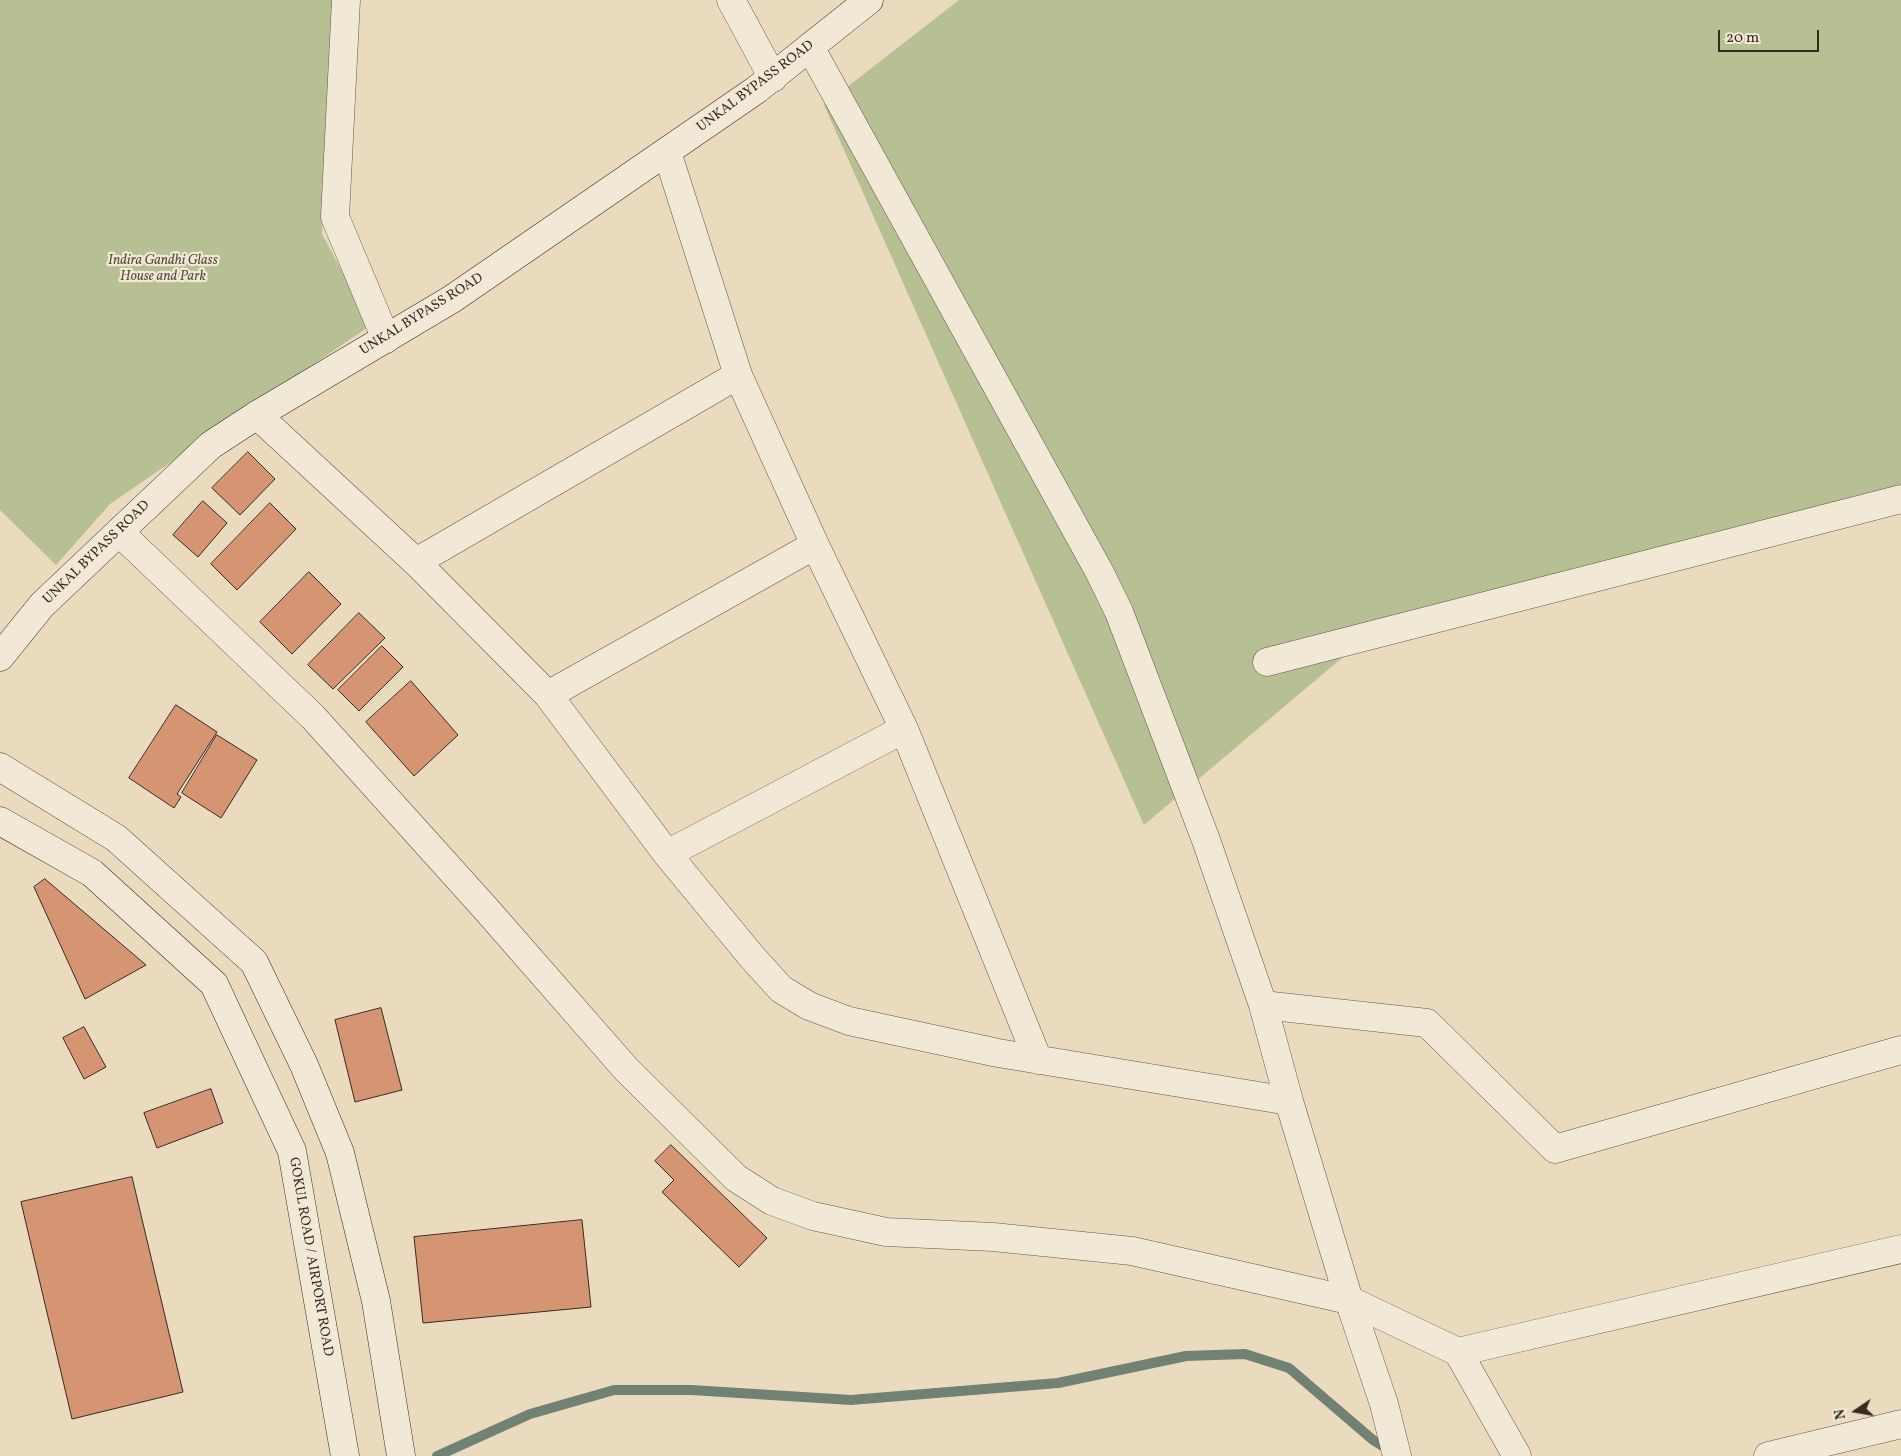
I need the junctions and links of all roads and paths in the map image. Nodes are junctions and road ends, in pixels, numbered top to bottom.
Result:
1 (346, 0) edge
2 (731, 0) edge
3 (869, 0) edge
4 (810, 47) junction
5 (773, 78) junction
6 (667, 152) junction
7 (386, 339) junction
8 (738, 375) junction
9 (257, 415) junction
10 (1901, 498) edge
11 (119, 532) junction
12 (815, 545) junction
13 (416, 562) junction
14 (0, 657) edge
15 (1267, 662) dead end
16 (548, 695) junction
17 (904, 729) junction
18 (0, 767) edge
19 (0, 821) edge
20 (668, 854) junction
21 (1263, 1005) junction
22 (1901, 1050) edge
23 (1038, 1060) junction
24 (1289, 1101) junction
25 (334, 1139) junction
26 (292, 1151) junction
27 (1901, 1249) edge
28 (1349, 1300) junction
29 (1458, 1352) junction
30 (1901, 1424) edge
31 (345, 1456) edge
32 (401, 1456) edge
33 (1397, 1456) edge
34 (1517, 1456) edge
35 (1768, 1456) edge

1 - 7 street
2 - 5 street
3 - 4 street, UNKAL BYPASS ROAD
4 - 5 street, UNKAL BYPASS ROAD
4 - 21 street
5 - 6 street, UNKAL BYPASS ROAD
6 - 7 street, UNKAL BYPASS ROAD
6 - 8 street
7 - 9 street, UNKAL BYPASS ROAD
8 - 12 street
8 - 13 street
9 - 11 street, UNKAL BYPASS ROAD
9 - 13 street
10 - 15 street
11 - 14 street, UNKAL BYPASS ROAD
11 - 28 street
12 - 16 street
12 - 17 street
13 - 16 street
16 - 20 street
17 - 20 street
17 - 23 street
18 - 25 street
19 - 26 street, GOKUL ROAD / AIRPORT ROAD
20 - 23 street
21 - 22 street
21 - 24 street
23 - 24 street
24 - 28 street
25 - 26 street
25 - 32 street
26 - 31 street, GOKUL ROAD / AIRPORT ROAD
27 - 29 street
28 - 29 street
28 - 33 street
29 - 34 street
30 - 35 street

